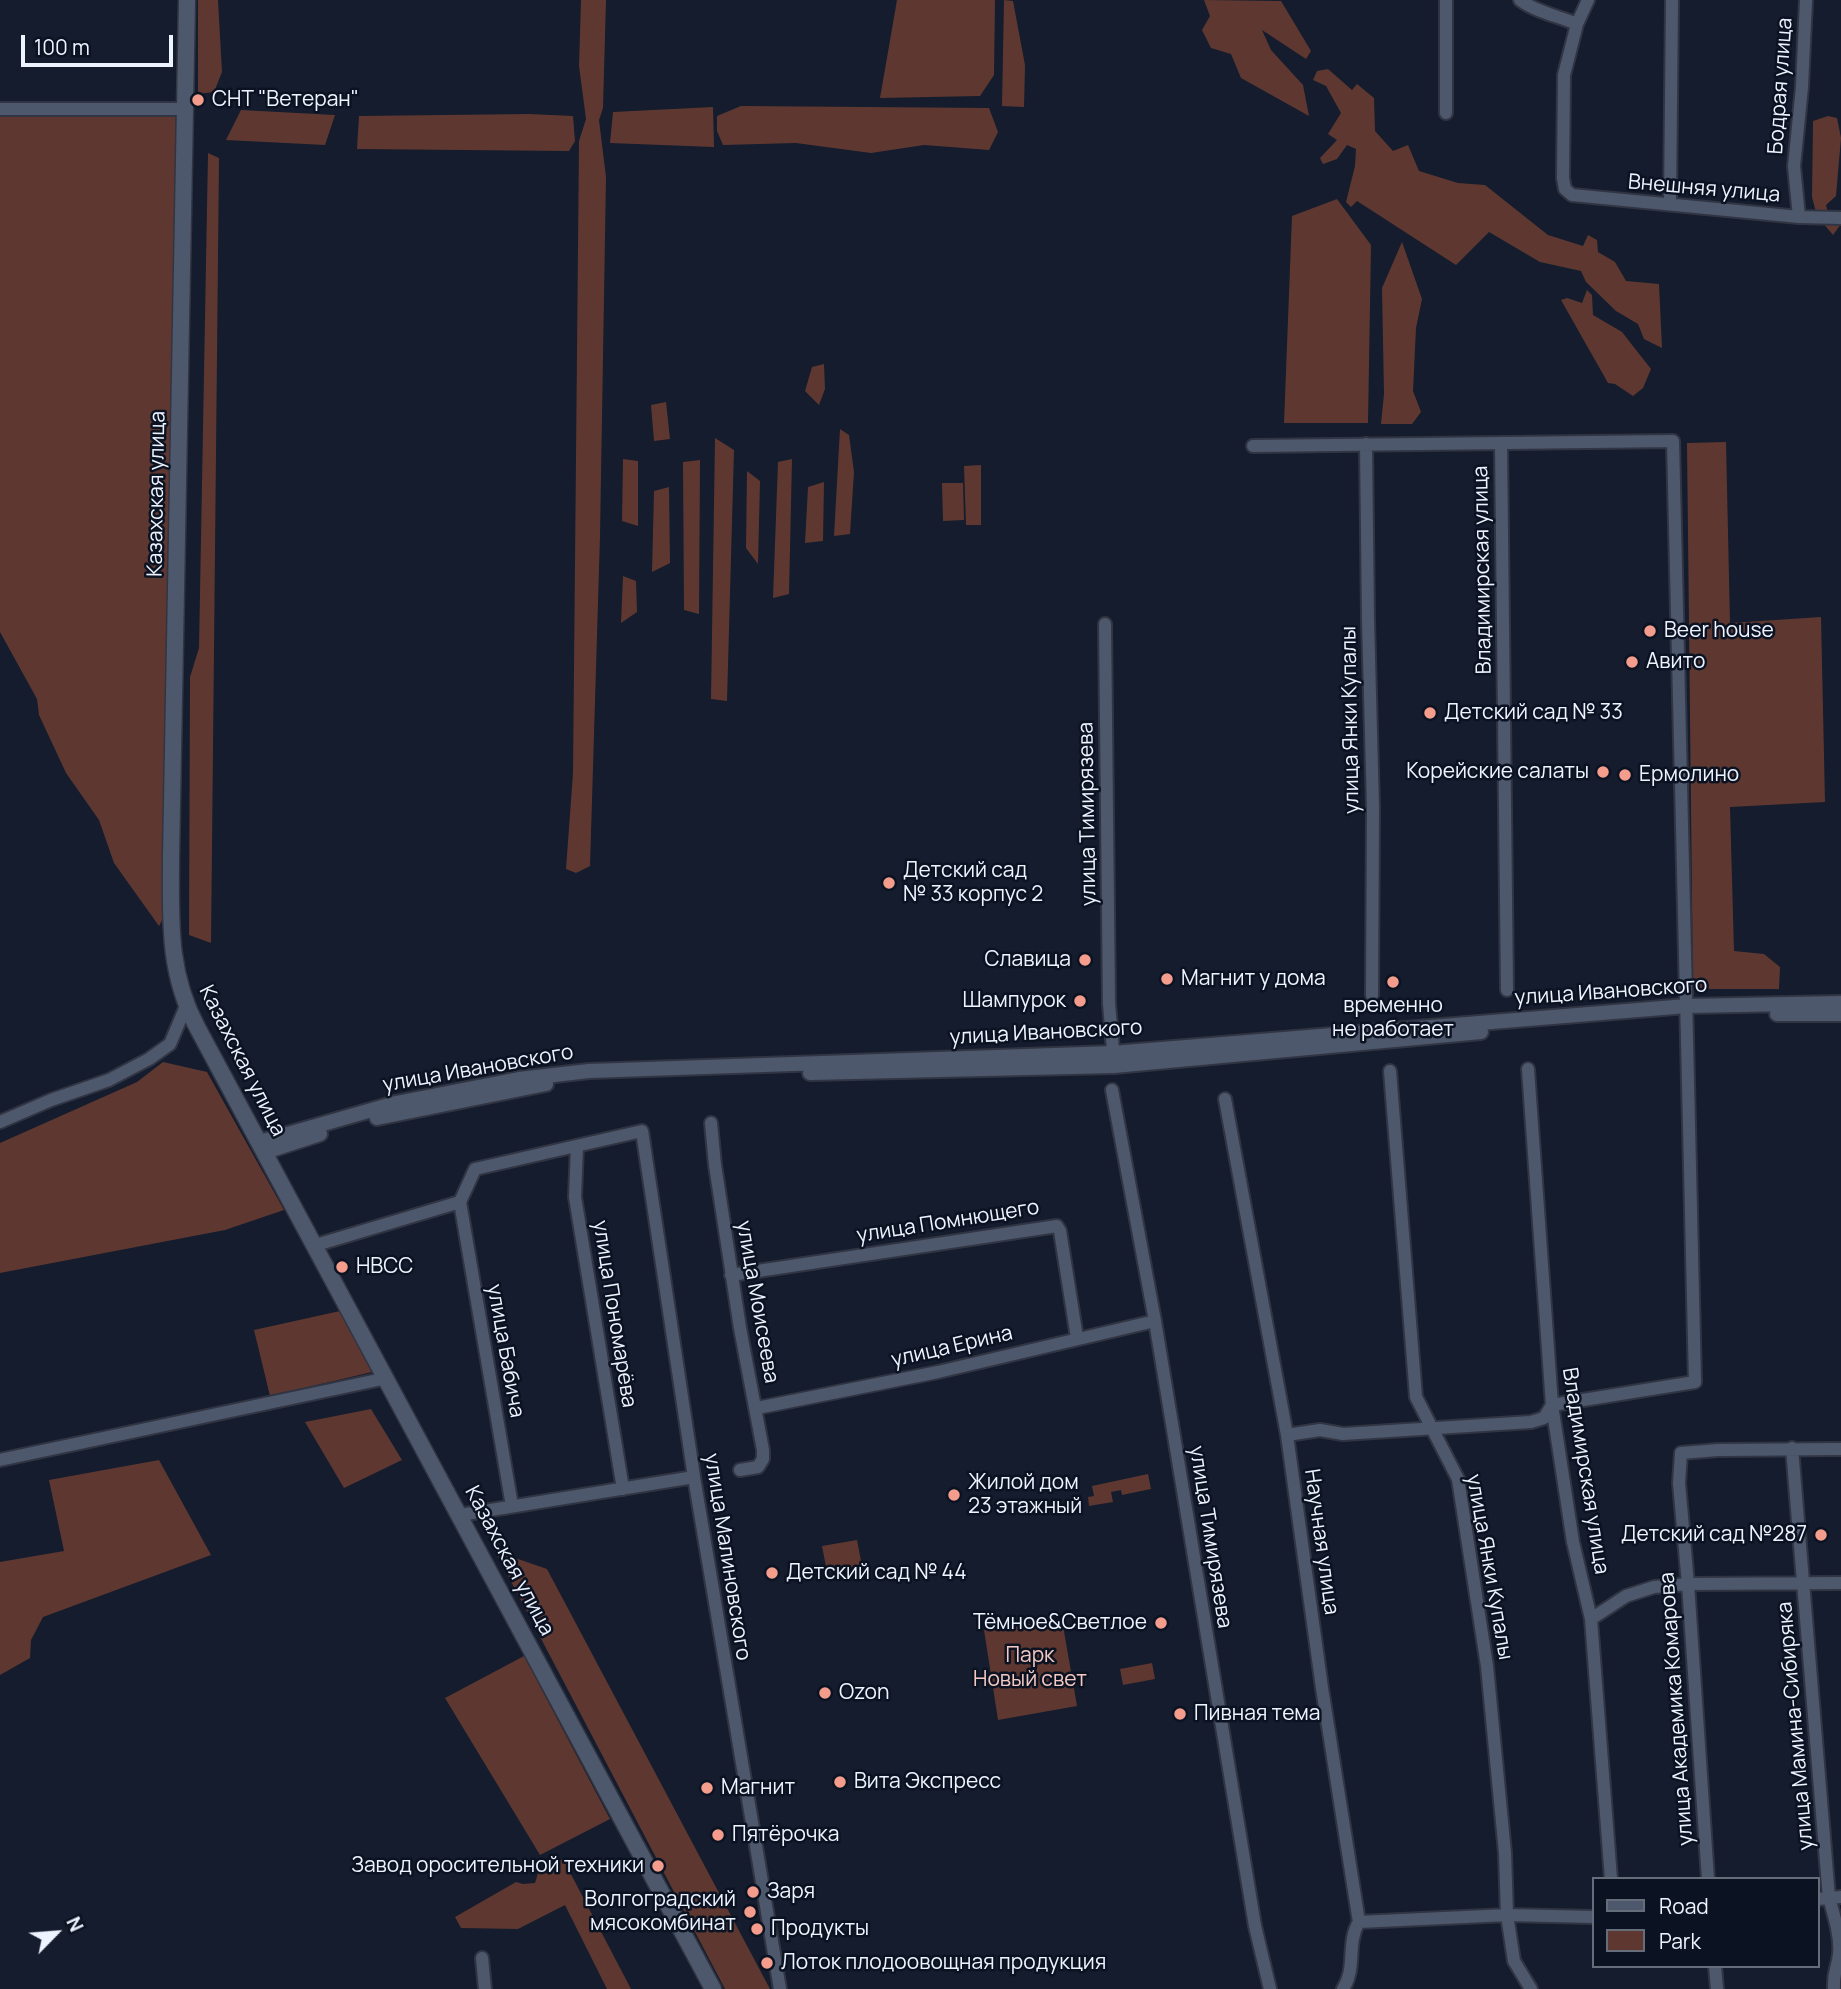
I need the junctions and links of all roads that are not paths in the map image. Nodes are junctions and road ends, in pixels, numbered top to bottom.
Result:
1 (187, 0) edge
2 (1446, 0) edge
3 (1520, 0) edge
4 (1588, 0) edge
5 (1672, 0) edge
6 (1806, 0) edge
7 (1577, 24) junction
8 (0, 109) edge
9 (185, 110) junction
10 (1446, 113) dead end
11 (1670, 204) junction
12 (1799, 217) junction
13 (1841, 218) edge
14 (1501, 443) junction
15 (1366, 444) junction
16 (1253, 446) dead end
17 (1105, 624) dead end
18 (1507, 990) dead end
19 (1372, 995) dead end
20 (1841, 1003) edge
21 (186, 1006) junction
22 (1687, 1010) junction
23 (1841, 1014) edge
24 (1114, 1060) junction
25 (1528, 1069) dead end
26 (1390, 1071) dead end
27 (1111, 1090) dead end
28 (1225, 1099) dead end
29 (0, 1122) edge
30 (711, 1123) dead end
31 (577, 1146) junction
32 (262, 1147) junction
33 (460, 1202) junction
34 (316, 1245) junction
35 (732, 1275) junction
36 (1155, 1321) junction
37 (1077, 1338) junction
38 (387, 1378) junction
39 (1552, 1405) junction
40 (757, 1408) junction
41 (1432, 1429) junction
42 (1287, 1434) junction
43 (1792, 1448) junction
44 (1841, 1449) edge
45 (0, 1460) edge
46 (740, 1470) dead end
47 (694, 1477) junction
48 (623, 1489) junction
49 (512, 1506) junction
50 (460, 1515) junction
51 (1804, 1583) junction
52 (1841, 1583) edge
53 (1688, 1584) junction
54 (1591, 1619) junction
55 (1611, 1877) edge
56 (1708, 1877) edge
57 (1829, 1898) edge
58 (1507, 1914) junction
59 (1592, 1917) edge
60 (1359, 1922) junction
61 (482, 1958) dead end
62 (1715, 1968) edge
63 (485, 1989) edge
64 (713, 1989) edge
65 (780, 1989) edge
66 (1270, 1989) edge
67 (1343, 1989) edge
68 (1531, 1989) edge
69 (1717, 1989) edge
70 (1834, 1989) edge

1 - 9 main road, Казахская улица
2 - 10 street
3 - 7 street
4 - 7 street
5 - 11 street
6 - 12 street, Бодрая улица
7 - 11 street, Внешняя улица
8 - 9 street
9 - 21 main road, Казахская улица
11 - 12 street, Внешняя улица
12 - 13 street, Внешняя улица
14 - 15 street
14 - 18 street, Владимирская улица
14 - 22 street
15 - 16 street
15 - 19 street, улица Янки Купалы
17 - 24 street, улица Тимирязева
20 - 22 street, улица Ивановского
21 - 29 street
21 - 32 main road, Казахская улица
22 - 23 street, улица Ивановского
22 - 24 street, улица Ивановского
22 - 39 street
24 - 32 street, улица Ивановского
25 - 39 street, Владимирская улица
26 - 41 street, улица Янки Купалы
27 - 36 street, улица Тимирязева
28 - 42 street, Научная улица
30 - 35 street, улица Моисеева
31 - 33 street
31 - 47 street, улица Малиновского
31 - 48 street, улица Пономарёва
32 - 34 main road, Казахская улица
33 - 34 street
33 - 49 street, улица Бабича
34 - 38 main road, Казахская улица
35 - 37 street, улица Помнющего
35 - 40 street, улица Моисеева
36 - 37 street, улица Ерина
36 - 66 street, улица Тимирязева
37 - 40 street, улица Ерина
38 - 45 street
38 - 50 main road, Казахская улица
39 - 41 street
39 - 54 street, Владимирская улица
40 - 46 street, улица Моисеева
41 - 42 street
41 - 58 street, улица Янки Купалы
42 - 60 street, Научная улица
43 - 44 street
43 - 51 street, улица Мамина-Сибиряка
43 - 53 street, улица Академика Комарова
47 - 48 street
47 - 65 street, улица Малиновского
48 - 49 street
49 - 50 street
50 - 64 main road, Казахская улица
51 - 52 street
51 - 53 street
51 - 57 street, улица Мамина-Сибиряка
53 - 54 street
53 - 56 street, улица Академика Комарова
54 - 55 street, Владимирская улица
57 - 70 street, улица Мамина-Сибиряка
58 - 59 street
58 - 60 street
58 - 68 street, улица Янки Купалы
60 - 67 street, Научная улица
61 - 63 street
62 - 69 street

